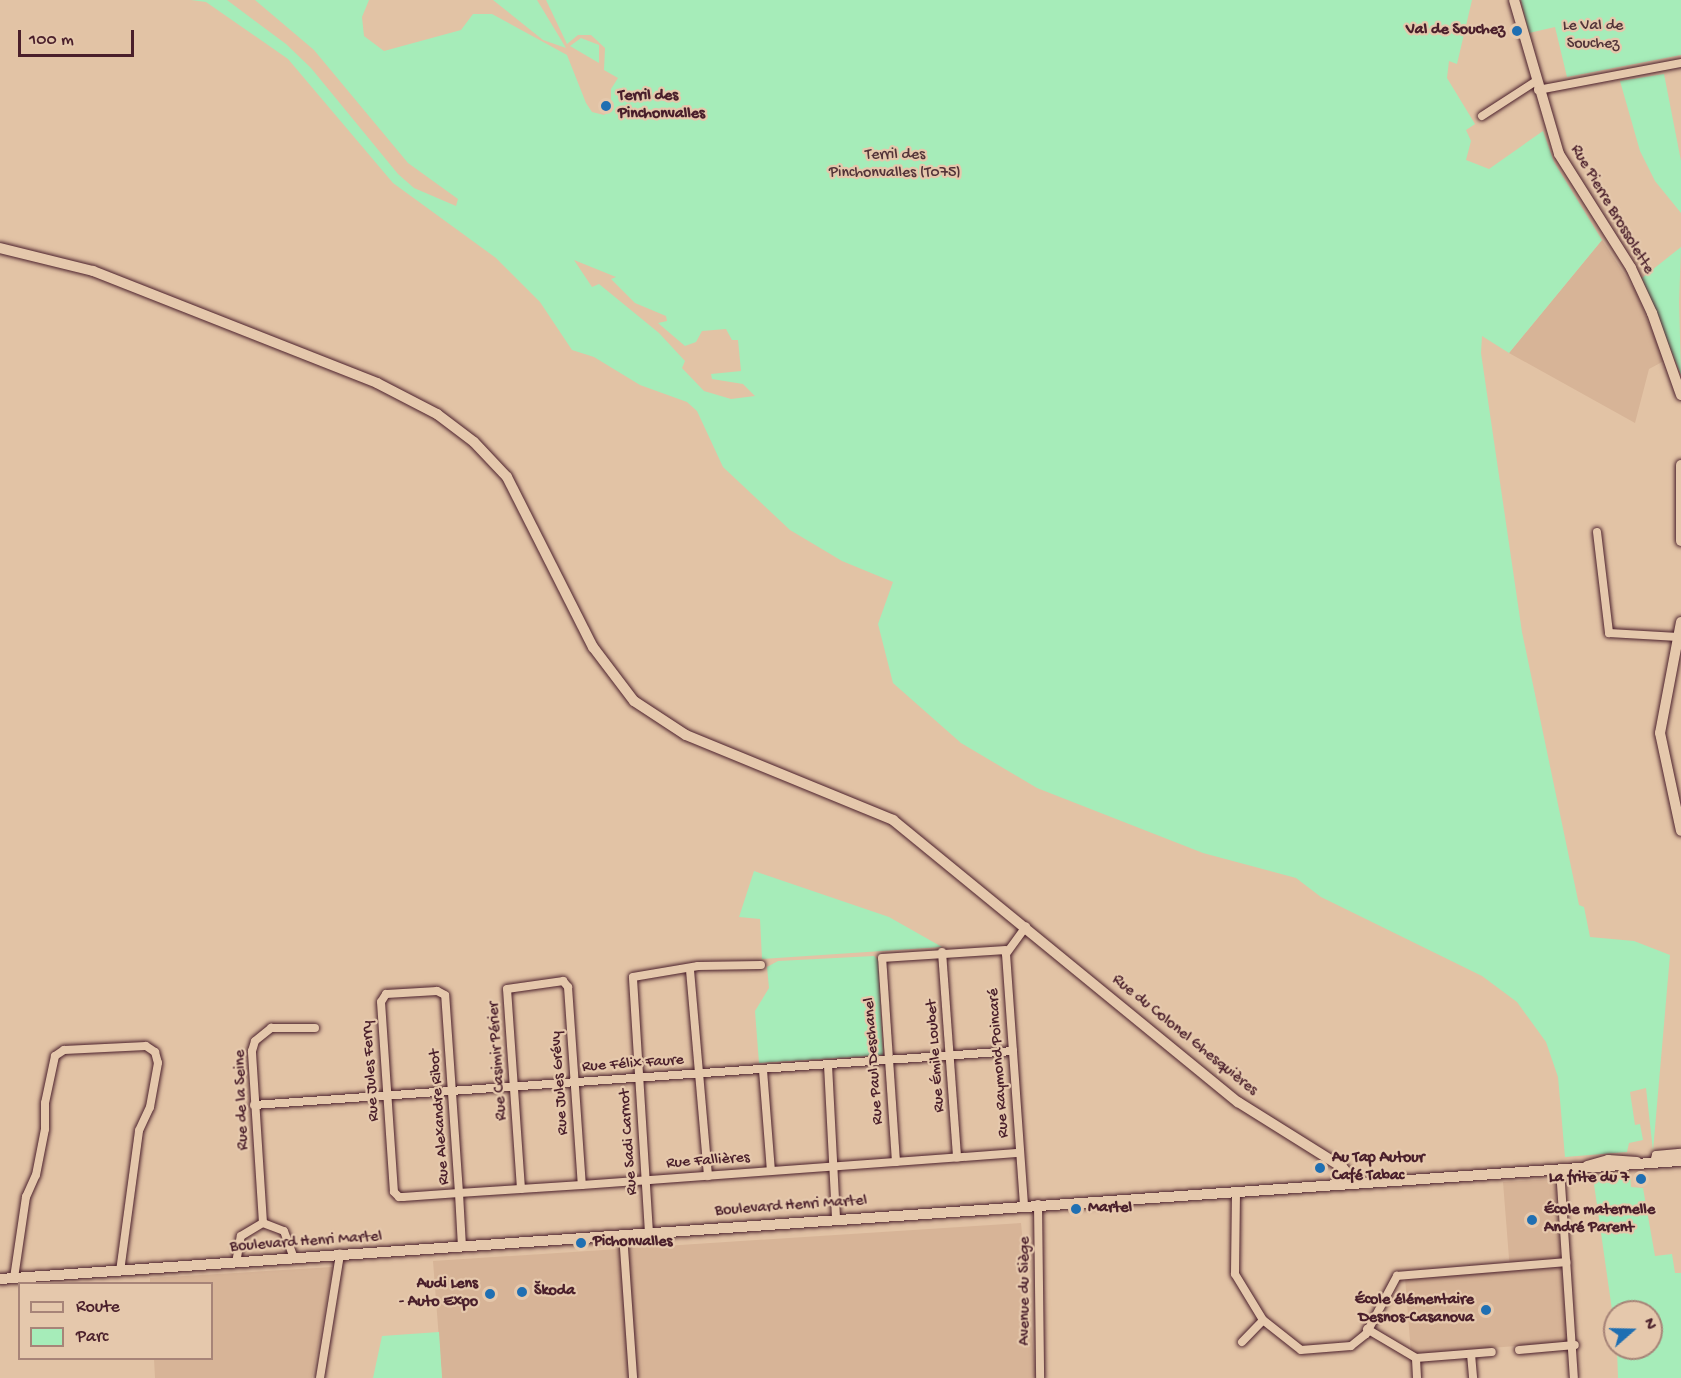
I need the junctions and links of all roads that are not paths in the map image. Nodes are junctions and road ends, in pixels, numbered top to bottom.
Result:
1 (1514, 0) edge
2 (1681, 63) edge
3 (1537, 85) junction
4 (1482, 116) dead end
5 (0, 248) edge
6 (1681, 395) edge
7 (1681, 465) edge
8 (1597, 532) dead end
9 (1681, 541) edge
10 (1681, 622) edge
11 (1678, 637) junction
12 (1681, 831) edge
13 (1026, 926) junction
14 (1006, 950) junction
15 (942, 952) junction
16 (760, 965) dead end
17 (690, 970) junction
18 (563, 981) joint
19 (437, 991) joint
20 (315, 1028) dead end
21 (1013, 1051) junction
22 (950, 1057) junction
23 (888, 1061) junction
24 (828, 1065) junction
25 (763, 1070) junction
26 (701, 1074) junction
27 (639, 1078) junction
28 (574, 1083) junction
29 (514, 1088) junction
30 (452, 1091) junction
31 (387, 1097) junction
32 (254, 1105) junction
33 (1020, 1153) junction
34 (1681, 1153) edge
35 (957, 1157) junction
36 (1681, 1161) edge
37 (896, 1162) junction
38 (1649, 1163) junction
39 (833, 1167) junction
40 (1560, 1169) junction
41 (771, 1171) junction
42 (708, 1176) junction
43 (646, 1180) junction
44 (1355, 1183) junction
45 (582, 1185) junction
46 (522, 1189) junction
47 (1236, 1192) junction
48 (459, 1193) junction
49 (399, 1197) joint
50 (1038, 1204) junction
51 (1024, 1205) junction
52 (836, 1219) junction
53 (263, 1223) junction
54 (649, 1233) junction
55 (623, 1234) junction
56 (462, 1247) junction
57 (340, 1254) junction
58 (294, 1258) junction
59 (1566, 1262) junction
60 (236, 1263) junction
61 (120, 1271) junction
62 (14, 1278) junction
63 (0, 1279) edge
64 (1263, 1320) junction
65 (1367, 1329) junction
66 (1242, 1342) dead end
67 (1575, 1346) junction
68 (1519, 1350) dead end
69 (1492, 1352) dead end
70 (1471, 1354) junction
71 (1416, 1358) junction
72 (321, 1378) edge
73 (633, 1378) edge
74 (1040, 1378) edge
75 (1417, 1378) edge
76 (1473, 1378) edge
77 (1574, 1378) edge

1 - 3 street, Rue Pierre Brossolette
2 - 3 street
3 - 4 street
3 - 6 street, Rue Pierre Brossolette
5 - 13 street, Rue du Colonel Ghesquières
7 - 9 street
8 - 11 street
10 - 11 street
11 - 12 street
13 - 14 street
13 - 44 street, Rue du Colonel Ghesquières
14 - 15 street
14 - 21 street, Rue Raymond Poincaré
15 - 22 street, Rue Émile Loubet
15 - 23 street, Rue Paul Deschanel
16 - 17 street
17 - 26 street
17 - 27 street, Rue Sadi Carnot
18 - 28 street, Rue Jules Grévy
18 - 29 street, Rue Casimir Périer
19 - 30 street, Rue Alexandre Ribot
19 - 31 street, Rue Jules Ferry
20 - 32 street, Rue de la Seine
21 - 22 street, Rue Félix Faure
21 - 33 street, Rue Raymond Poincaré
22 - 23 street, Rue Félix Faure
22 - 35 street, Rue Émile Loubet
23 - 24 street, Rue Félix Faure
23 - 37 street, Rue Paul Deschanel
24 - 25 street, Rue Félix Faure
24 - 39 street
25 - 26 street, Rue Félix Faure
25 - 41 street
26 - 27 street, Rue Félix Faure
26 - 42 street
27 - 28 street, Rue Félix Faure
27 - 43 street, Rue Sadi Carnot
28 - 29 street, Rue Félix Faure
28 - 45 street, Rue Jules Grévy
29 - 30 street, Rue Félix Faure
29 - 46 street, Rue Casimir Périer
30 - 31 street, Rue Félix Faure
30 - 48 street, Rue Alexandre Ribot
31 - 32 street, Rue Félix Faure
31 - 49 street, Rue Jules Ferry
32 - 53 street, Rue de la Seine
33 - 35 street, Rue Fallières
33 - 51 street, Rue Raymond Poincaré
34 - 38 street
35 - 37 street, Rue Fallières
36 - 38 street, Boulevard Henri Martel
37 - 39 street, Rue Fallières
38 - 40 street, Boulevard Henri Martel
39 - 41 street, Rue Fallières
39 - 52 street
40 - 44 street, Boulevard Henri Martel
40 - 59 street
41 - 42 street, Rue Fallières
42 - 43 street, Rue Fallières
43 - 45 street, Rue Fallières
43 - 54 street, Rue Sadi Carnot
44 - 47 street, Boulevard Henri Martel
45 - 46 street, Rue Fallières
46 - 48 street, Rue Fallières
47 - 50 street, Boulevard Henri Martel
47 - 64 street
48 - 49 street, Rue Fallières
48 - 56 street, Rue Alexandre Ribot
50 - 51 street, Boulevard Henri Martel
50 - 74 street, Avenue du Siège
51 - 52 street, Boulevard Henri Martel
52 - 54 street, Boulevard Henri Martel
53 - 58 street
53 - 60 street
54 - 55 street, Boulevard Henri Martel
55 - 56 street, Boulevard Henri Martel
55 - 73 street
56 - 57 street, Boulevard Henri Martel
57 - 58 street, Boulevard Henri Martel
57 - 72 street
58 - 60 street, Boulevard Henri Martel
59 - 65 street
59 - 67 street
60 - 61 street, Boulevard Henri Martel
61 - 62 street, Boulevard Henri Martel
61 - 62 street
62 - 63 street, Boulevard Henri Martel
64 - 65 street
64 - 66 street
65 - 71 street
67 - 68 street
67 - 77 street
69 - 70 street
70 - 71 street
70 - 76 street
71 - 75 street

